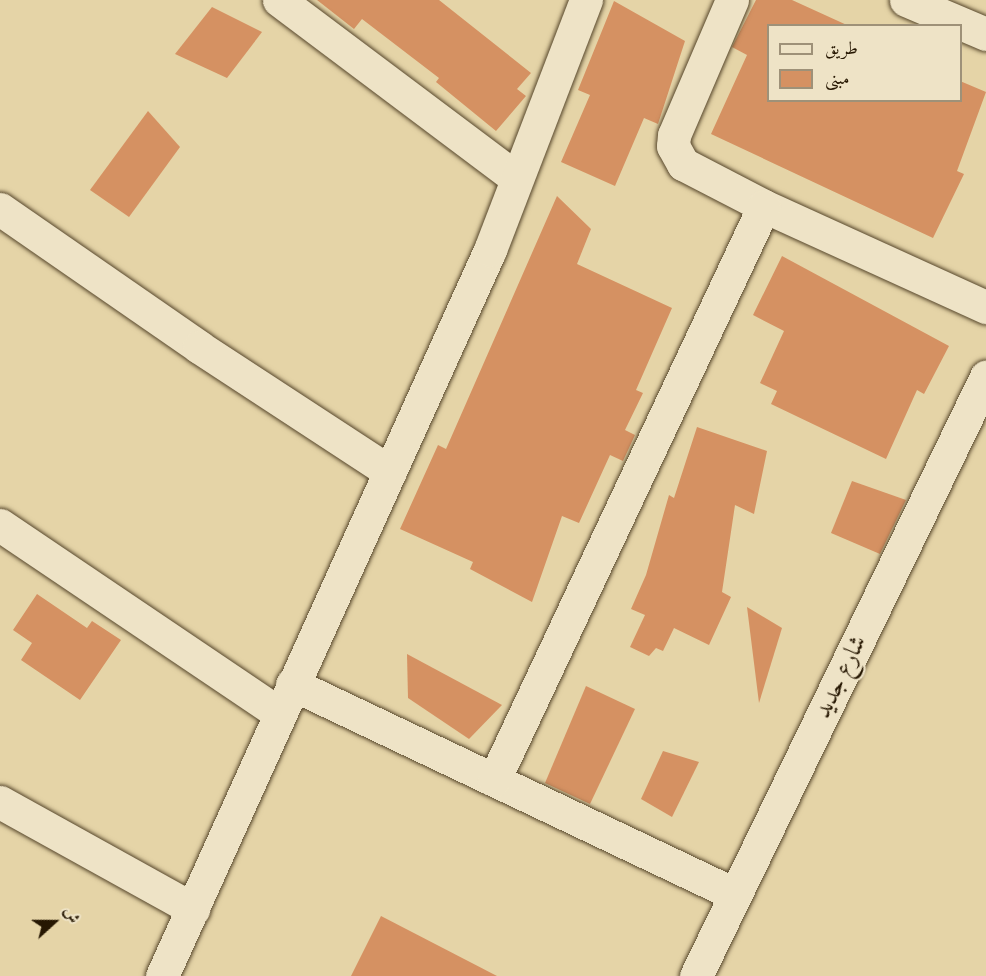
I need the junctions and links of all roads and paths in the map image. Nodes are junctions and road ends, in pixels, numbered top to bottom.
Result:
1 (279, 0) edge
2 (586, 0) edge
3 (732, 0) edge
4 (906, 0) edge
5 (986, 34) edge
6 (515, 177) junction
7 (764, 206) junction
8 (0, 209) edge
9 (986, 307) edge
10 (986, 377) edge
11 (390, 472) junction
12 (0, 525) edge
13 (292, 684) junction
14 (279, 713) junction
15 (494, 780) junction
16 (0, 802) edge
17 (735, 894) junction
18 (193, 909) junction
19 (162, 976) edge
20 (696, 976) edge

1 - 6 street
2 - 6 street
3 - 7 street
4 - 5 street
6 - 11 street
7 - 9 street
7 - 15 street
8 - 11 street
10 - 17 street, شارع جديد
11 - 13 street
12 - 14 street
13 - 14 street
13 - 15 street
14 - 18 street
15 - 17 street
16 - 18 street
17 - 20 street, شارع جديد
18 - 19 street

